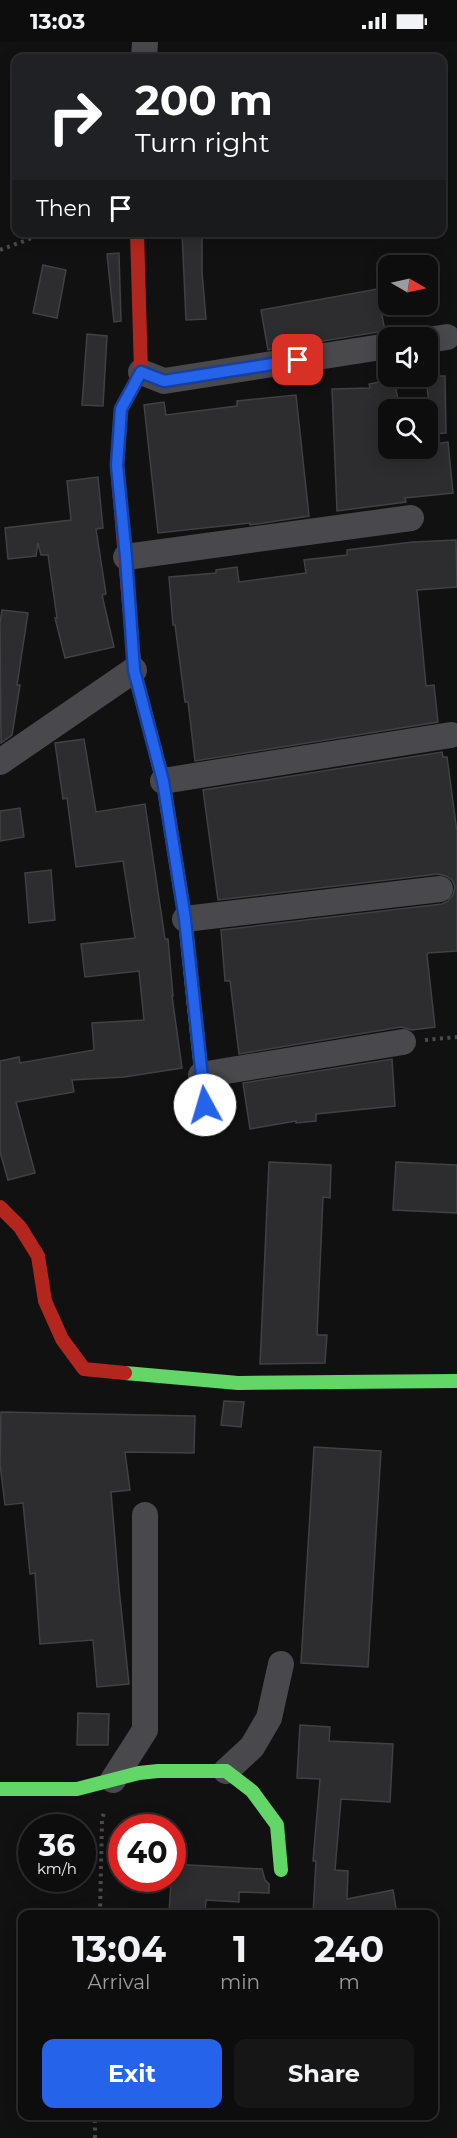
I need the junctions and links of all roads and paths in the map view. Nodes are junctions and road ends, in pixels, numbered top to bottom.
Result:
1 (35, 237) edge
2 (137, 237) edge
3 (0, 250) edge
4 (378, 348) edge
5 (141, 372) junction
6 (411, 518) dead end
7 (126, 557) junction
8 (134, 670) junction
9 (451, 735) dead end
10 (0, 762) edge
11 (163, 781) junction
12 (440, 889) dead end
13 (185, 919) junction
14 (457, 1037) edge
15 (403, 1042) joint
16 (201, 1075) junction
17 (205, 1105) dead end
18 (0, 1207) edge
19 (456, 1381) edge
20 (145, 1515) dead end
21 (281, 1664) dead end
22 (226, 1771) junction
23 (113, 1780) junction
24 (0, 1789) edge
25 (281, 1870) dead end
26 (100, 1910) edge
27 (95, 2120) edge
28 (94, 2138) edge

1 - 3 path
2 - 5 street
4 - 5 street
5 - 7 street
6 - 7 street
7 - 8 street
8 - 10 street
8 - 11 street
9 - 11 street
11 - 13 street
12 - 13 street
13 - 16 street
14 - 15 path
15 - 16 street
16 - 17 street
18 - 19 street
20 - 23 street
21 - 22 street
22 - 23 street
22 - 25 street
23 - 24 street
23 - 26 path
27 - 28 path

